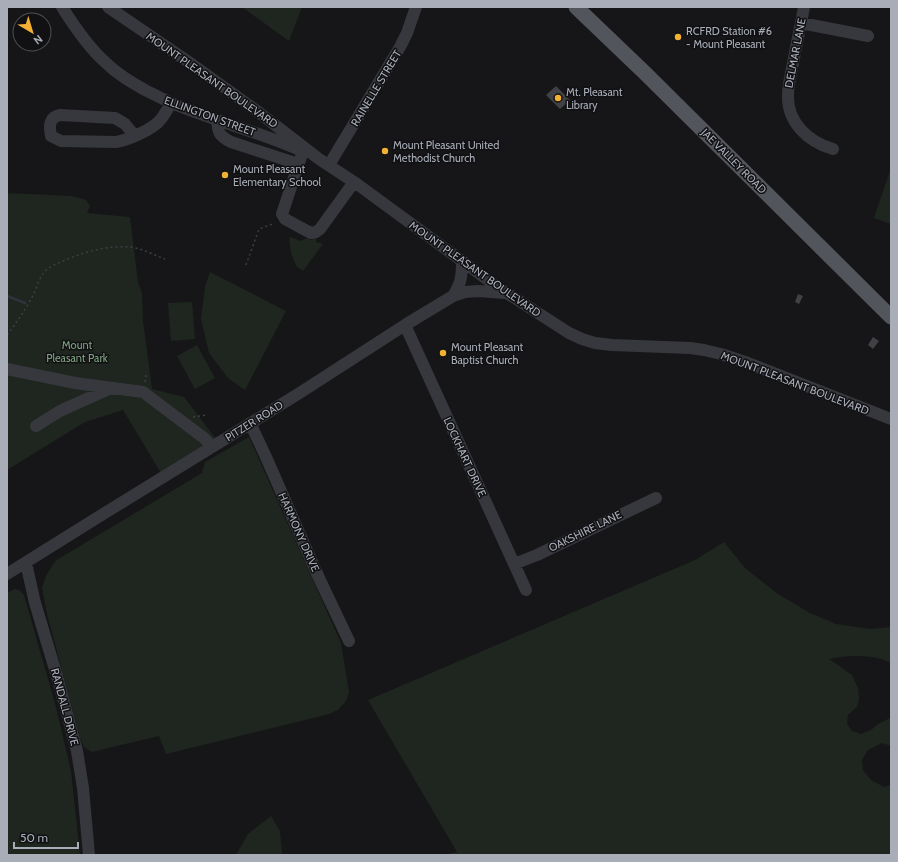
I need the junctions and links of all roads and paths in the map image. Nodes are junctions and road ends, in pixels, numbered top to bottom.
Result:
1 (62, 7) edge
2 (108, 7) edge
3 (416, 7) edge
4 (576, 7) edge
5 (804, 7) edge
6 (801, 23) junction
7 (868, 36) dead end
8 (171, 103) junction
9 (217, 120) junction
10 (135, 136) junction
11 (833, 149) dead end
12 (303, 151) junction
13 (324, 162) junction
14 (298, 164) junction
15 (354, 182) junction
16 (285, 219) junction
17 (165, 260) dead end
18 (462, 262) junction
19 (246, 266) dead end
20 (507, 293) junction
21 (453, 296) junction
22 (891, 317) edge
23 (405, 325) junction
24 (7, 335) edge
25 (7, 369) edge
26 (111, 388) junction
27 (206, 415) dead end
28 (193, 417) dead end
29 (891, 419) edge
30 (250, 423) junction
31 (36, 426) dead end
32 (212, 447) junction
33 (656, 498) dead end
34 (26, 563) junction
35 (514, 564) junction
36 (7, 574) edge
37 (526, 590) dead end
38 (349, 641) dead end
39 (89, 855) edge

1 - 8 street, ELLINGTON STREET
2 - 13 street, MOUNT PLEASANT BOULEVARD
3 - 13 street, RAINELLE STREET
4 - 22 main road, JAE VALLEY ROAD
5 - 6 street, DELMAR LANE
6 - 7 street
6 - 11 street, DELMAR LANE
8 - 9 street, ELLINGTON STREET
8 - 10 street
9 - 12 street, ELLINGTON STREET
9 - 14 street
10 - 10 street
12 - 13 street, ELLINGTON STREET
12 - 14 street
13 - 15 street, MOUNT PLEASANT BOULEVARD
14 - 16 street
15 - 16 street
15 - 18 street, MOUNT PLEASANT BOULEVARD
16 - 19 path
17 - 24 path
18 - 20 street, MOUNT PLEASANT BOULEVARD
18 - 21 street
20 - 21 street, PITZER ROAD
20 - 29 street, MOUNT PLEASANT BOULEVARD
21 - 23 street, PITZER ROAD
23 - 30 street, PITZER ROAD
23 - 35 street, LOCKHART DRIVE
25 - 26 street
26 - 31 street
26 - 32 street
27 - 28 path
30 - 32 street, PITZER ROAD
30 - 38 street, HARMONY DRIVE
32 - 34 street, PITZER ROAD
33 - 35 street, OAKSHIRE LANE
34 - 36 street, PITZER ROAD
34 - 39 street, RANDALL DRIVE
35 - 37 street, LOCKHART DRIVE

